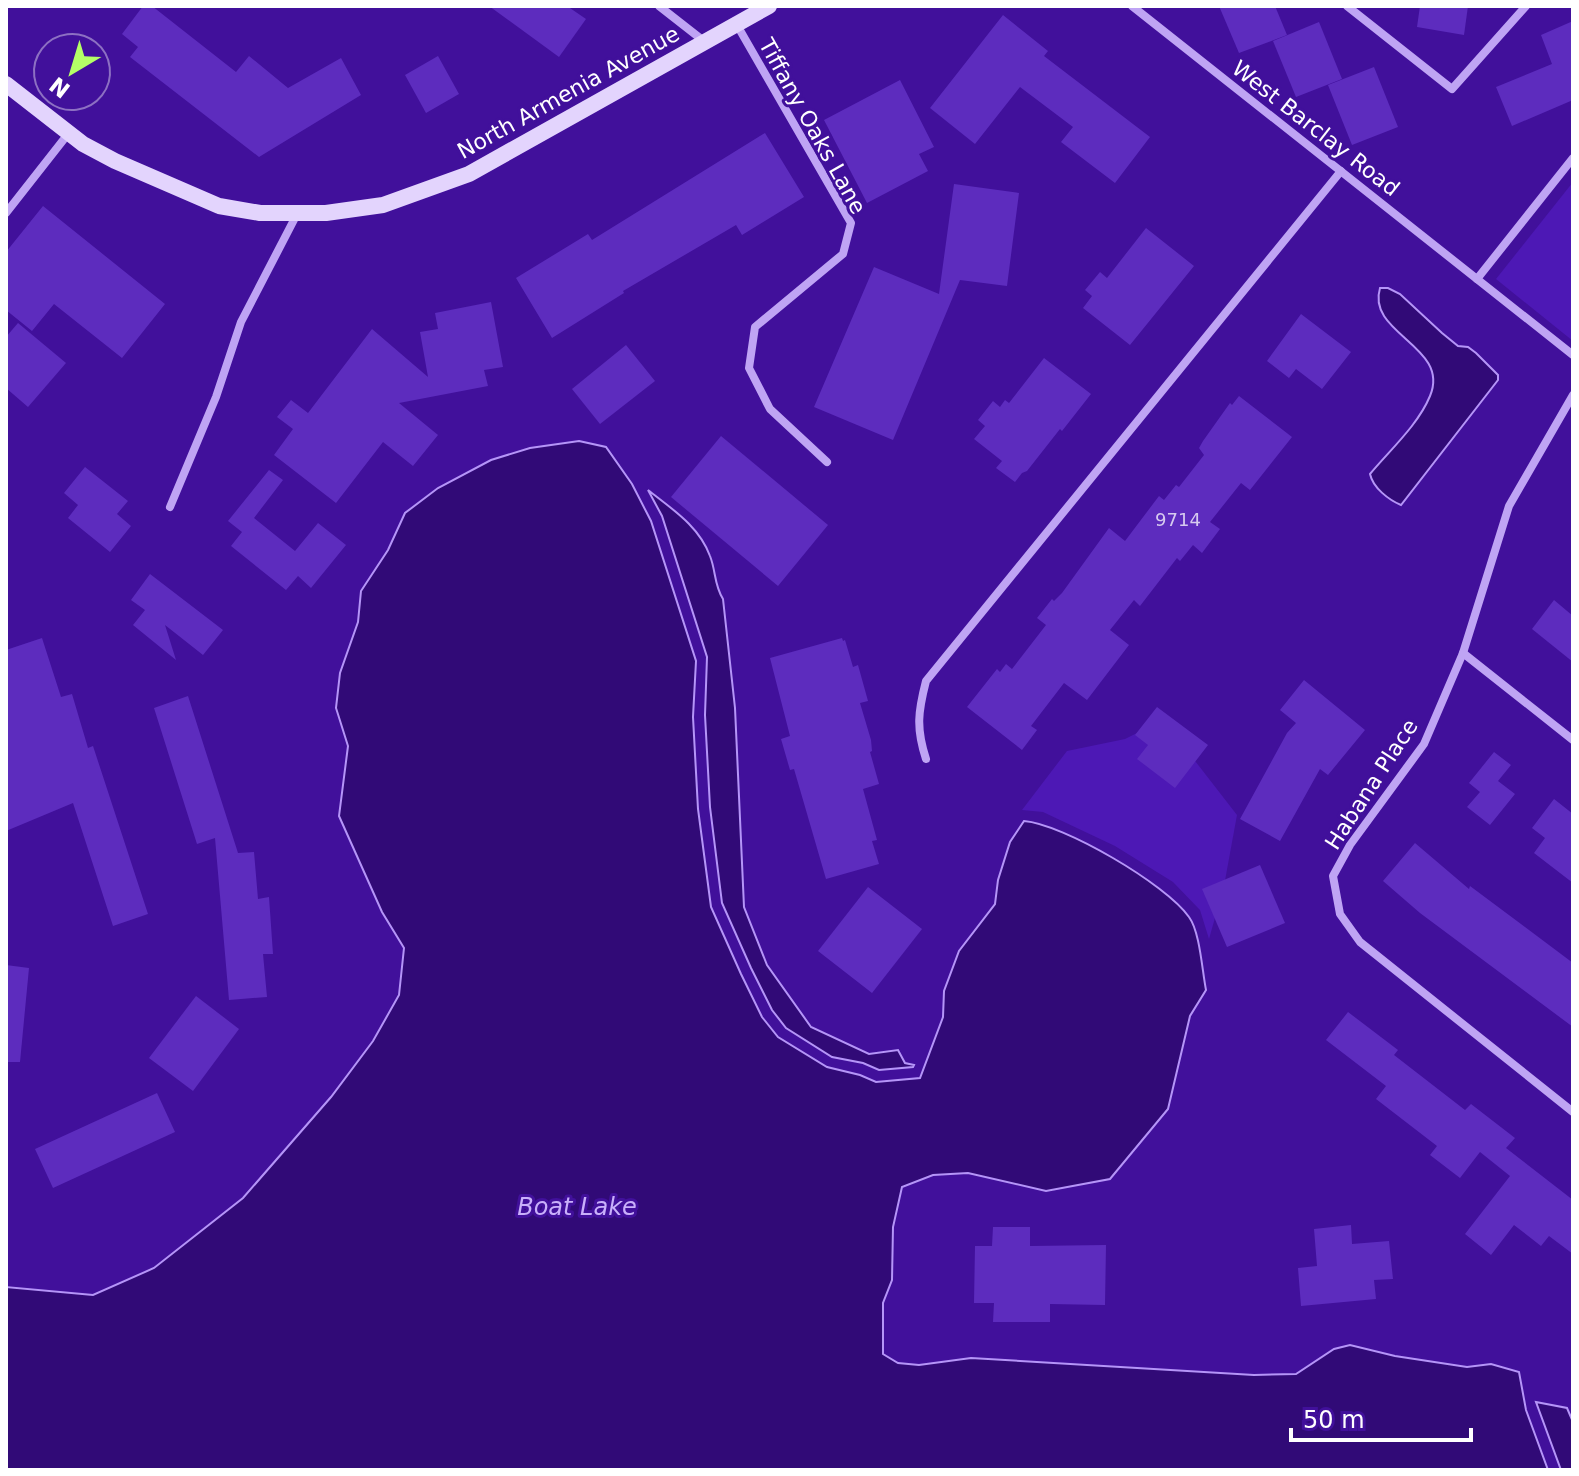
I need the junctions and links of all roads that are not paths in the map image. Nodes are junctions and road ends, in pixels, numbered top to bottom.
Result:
1 (659, 6) edge
2 (769, 6) edge
3 (1132, 6) edge
4 (1347, 6) edge
5 (1526, 6) edge
6 (736, 24) junction
7 (705, 42) junction
8 (6, 84) edge
9 (68, 134) junction
10 (1573, 158) edge
11 (1341, 171) junction
12 (6, 213) edge
13 (297, 213) junction
14 (1477, 279) junction
15 (1573, 355) edge
16 (1573, 395) edge
17 (827, 462) dead end
18 (170, 507) dead end
19 (1463, 653) junction
20 (1573, 740) edge
21 (926, 759) dead end
22 (1573, 1112) edge

1 - 7 street
2 - 6 main road, North Armenia Avenue
3 - 11 street, West Barclay Road
4 - 5 street
6 - 7 main road, North Armenia Avenue
6 - 17 street, Tiffany Oaks Lane
7 - 13 main road, North Armenia Avenue
8 - 9 main road, North Armenia Avenue
9 - 12 street
9 - 13 main road, North Armenia Avenue
10 - 14 street
11 - 14 street, West Barclay Road
11 - 21 street
13 - 18 street
14 - 15 street, West Barclay Road
16 - 19 street, Habana Place
19 - 20 street
19 - 22 street, Habana Place

